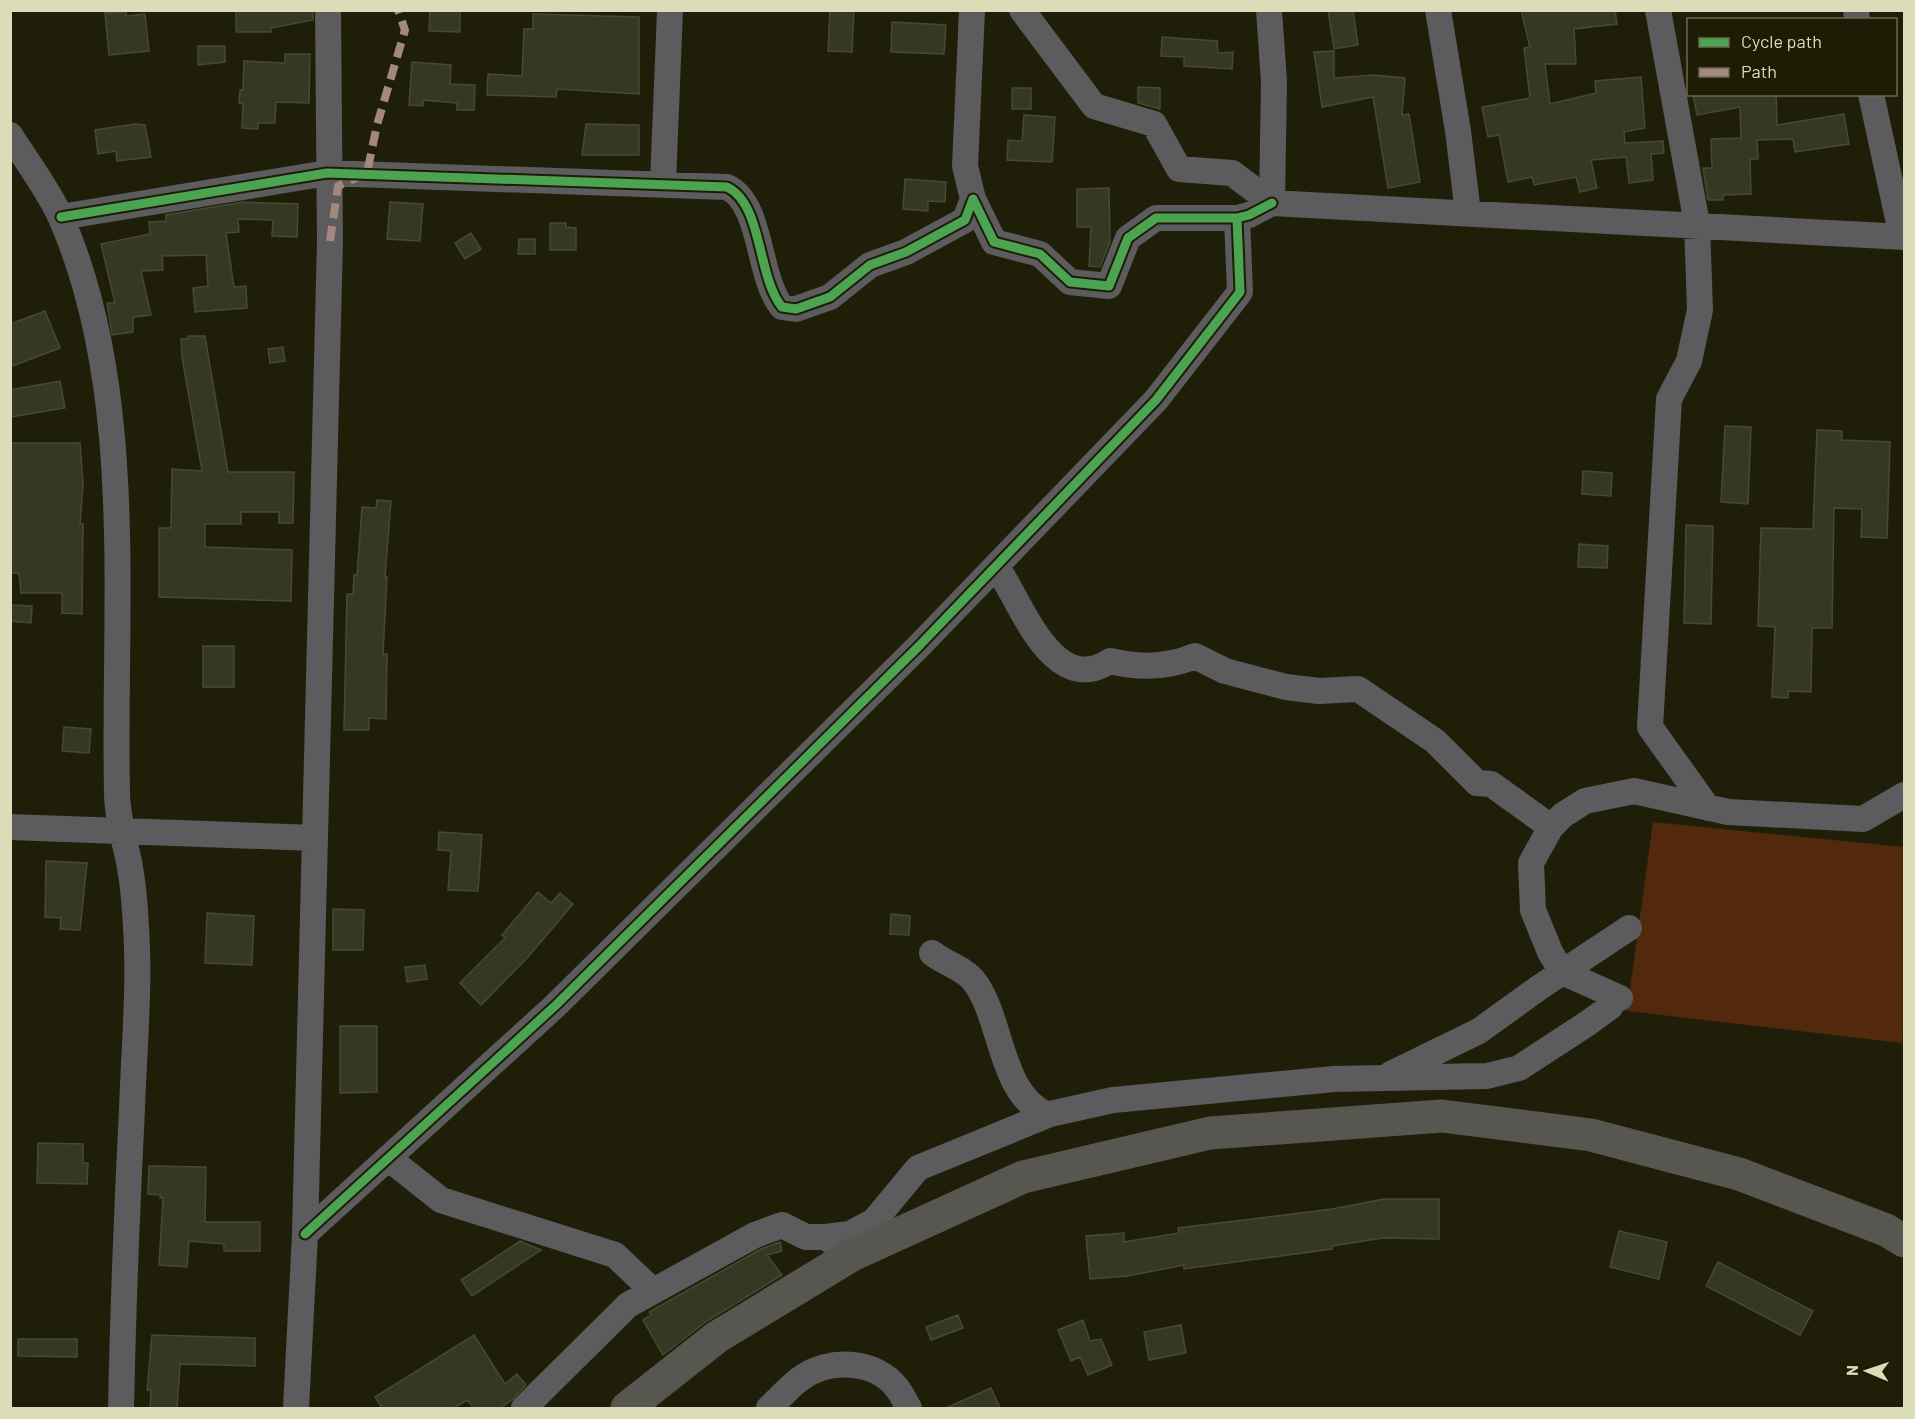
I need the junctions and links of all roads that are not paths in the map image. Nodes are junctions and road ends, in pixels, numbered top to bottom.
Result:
1 (328, 10) edge
2 (670, 10) edge
3 (972, 10) edge
4 (1022, 10) edge
5 (1269, 10) edge
6 (1438, 10) edge
7 (1658, 10) edge
8 (1871, 96) edge
9 (10, 135) edge
10 (327, 173) junction
11 (663, 183) junction
12 (973, 199) junction
13 (1272, 203) junction
14 (1468, 213) junction
15 (61, 217) junction
16 (1237, 218) junction
17 (1697, 224) junction
18 (1903, 237) edge
19 (996, 566) junction
20 (1905, 795) edge
21 (1708, 808) junction
22 (1905, 818) edge
23 (1863, 819) junction
24 (10, 827) edge
25 (1551, 827) junction
26 (120, 830) junction
27 (315, 838) junction
28 (1629, 928) dead end
29 (932, 953) dead end
30 (1562, 972) junction
31 (1385, 1077) junction
32 (1048, 1115) junction
33 (388, 1158) junction
34 (305, 1234) junction
35 (825, 1238) junction
36 (1905, 1241) edge
37 (852, 1256) junction
38 (653, 1291) junction
39 (121, 1408) edge
40 (296, 1408) edge
41 (524, 1408) edge
42 (627, 1408) edge
43 (769, 1408) edge
44 (909, 1408) edge

1 - 10 street
2 - 11 street
3 - 12 street
4 - 13 street
5 - 13 street
6 - 14 street
7 - 17 street
8 - 18 street
9 - 15 street
10 - 11 street
10 - 15 street
10 - 27 street
11 - 12 street
12 - 16 street
13 - 14 street
13 - 16 street
14 - 17 street
15 - 26 street
16 - 19 street
17 - 18 street
17 - 21 street
19 - 25 street
19 - 33 street
20 - 23 street
21 - 23 street
21 - 25 street
22 - 23 street
24 - 26 street
25 - 30 street
26 - 27 street
26 - 39 street
27 - 34 street
28 - 30 street
29 - 32 street
30 - 31 street
30 - 31 street
31 - 32 street
32 - 35 street
33 - 34 street
33 - 38 street
34 - 40 street
35 - 37 street
35 - 38 street
36 - 37 highway
37 - 42 highway
38 - 41 street
43 - 44 street

